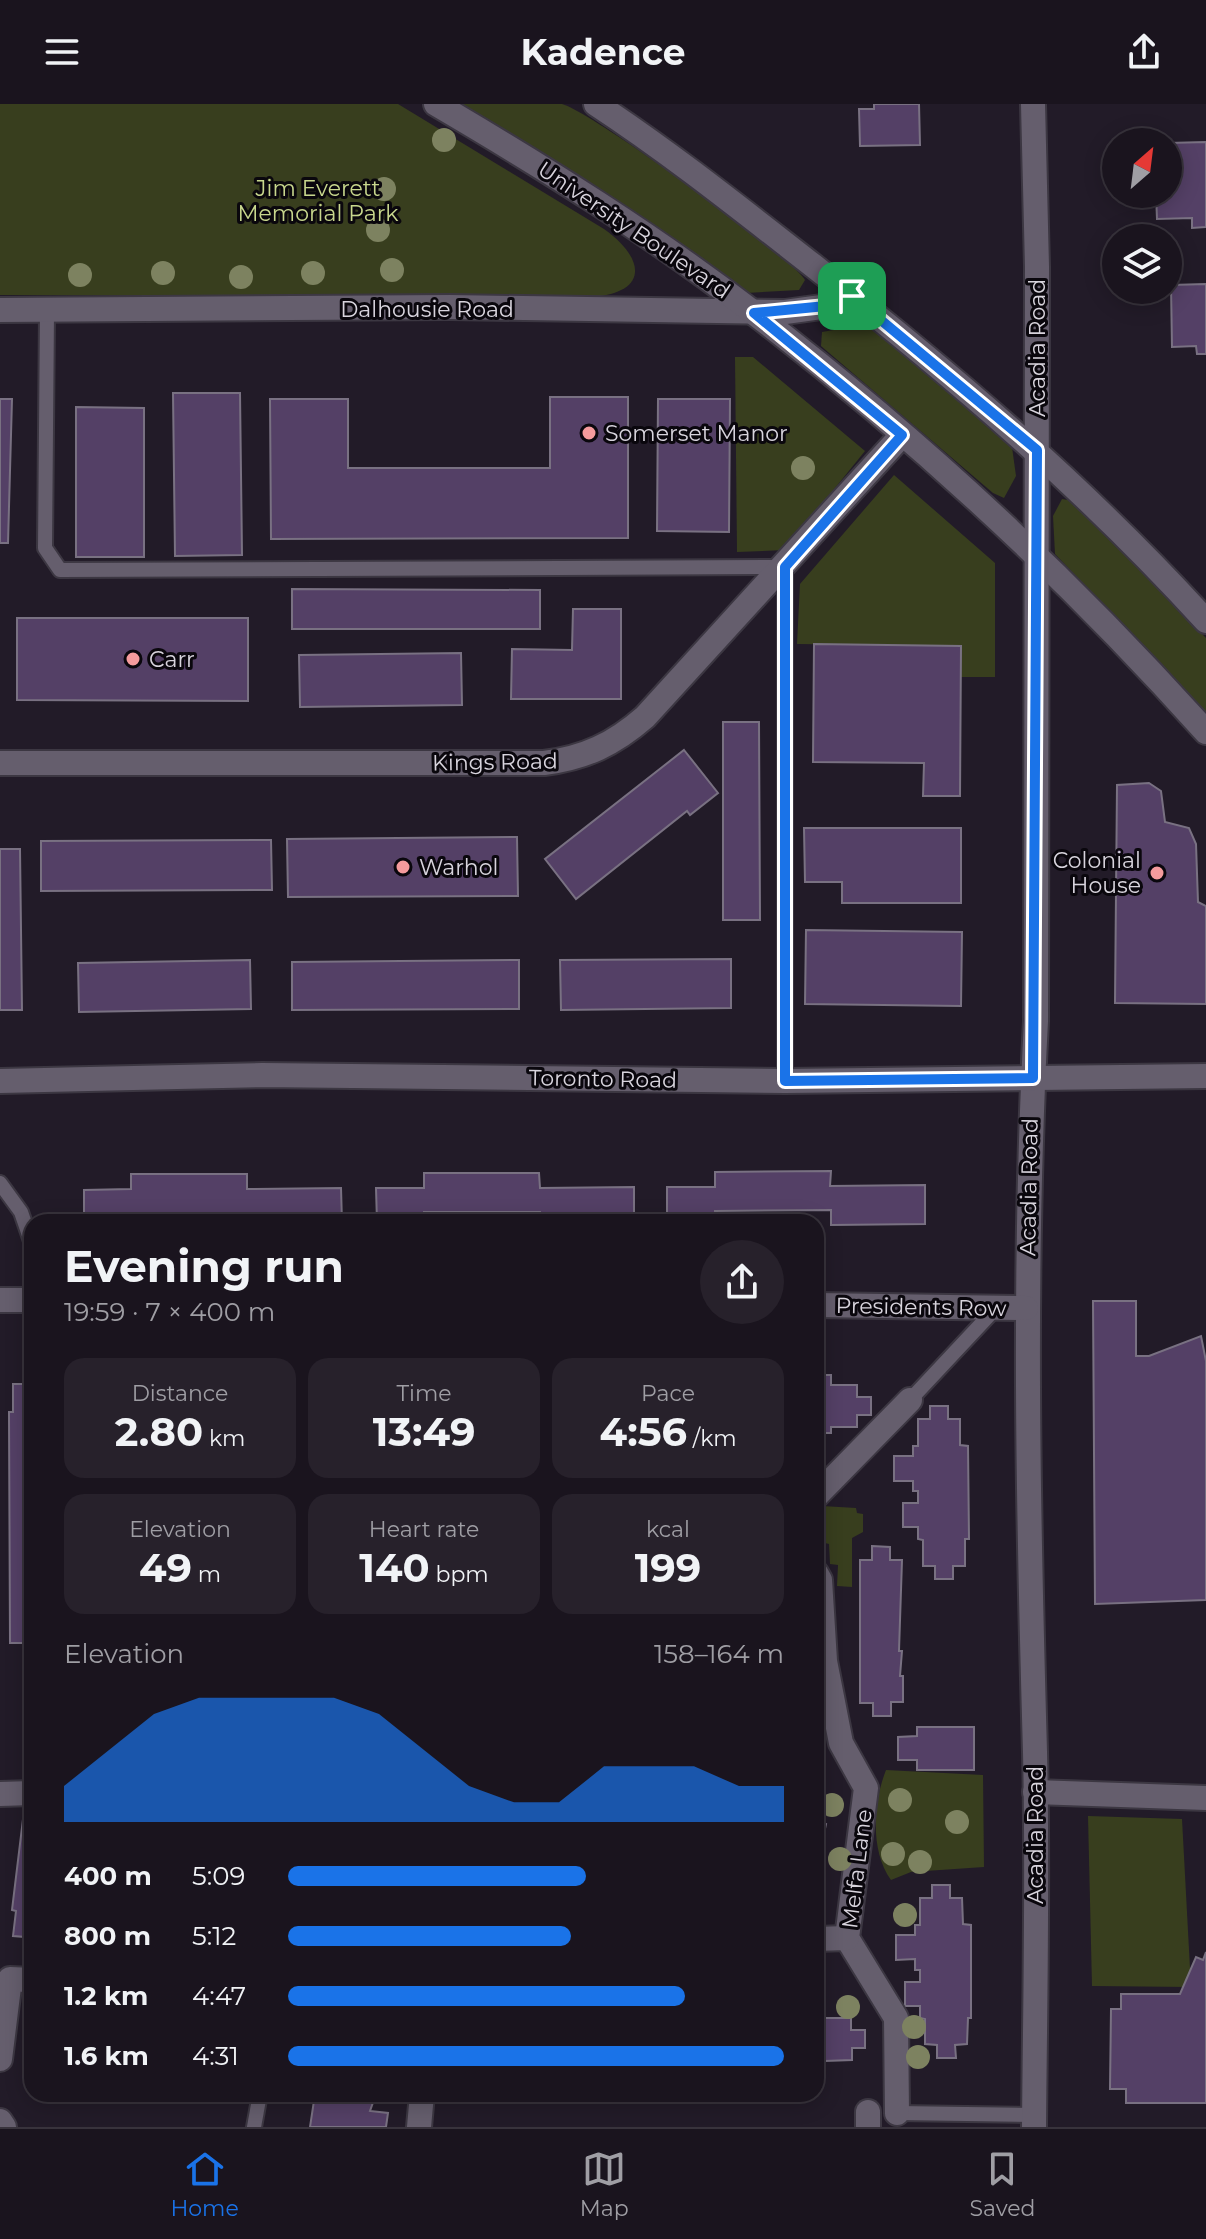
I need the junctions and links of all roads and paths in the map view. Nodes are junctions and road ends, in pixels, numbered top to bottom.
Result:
1 (436, 104) edge
2 (596, 104) edge
3 (1033, 104) edge
4 (852, 296) junction
5 (0, 310) edge
6 (47, 312) junction
7 (754, 313) junction
8 (902, 435) junction
9 (1037, 450) junction
10 (1035, 556) junction
11 (785, 567) junction
12 (1206, 621) edge
13 (1206, 732) edge
14 (0, 763) edge
15 (1206, 1076) edge
16 (1033, 1078) junction
17 (0, 1081) edge
18 (785, 1081) junction
19 (0, 1183) edge
20 (24, 1221) edge
21 (0, 1300) edge
22 (24, 1300) edge
23 (824, 1305) edge
24 (997, 1307) junction
25 (1026, 1308) junction
26 (910, 1400) joint
27 (824, 1488) edge
28 (824, 1645) edge
29 (1035, 1792) junction
30 (24, 1793) edge
31 (0, 1794) edge
32 (1206, 1798) edge
33 (847, 1938) junction
34 (824, 1939) edge
35 (14, 1977) edge
36 (0, 2059) edge
37 (259, 2102) edge
38 (421, 2102) edge
39 (897, 2113) joint
40 (0, 2121) edge
41 (1034, 2121) edge
42 (4, 2127) edge
43 (254, 2127) edge
44 (419, 2127) edge

1 - 7 street, University Boulevard
2 - 4 street
3 - 9 street, Acadia Road
4 - 7 street, Dalhousie Road
4 - 9 street
5 - 6 street, Dalhousie Road
6 - 7 street, Dalhousie Road
6 - 11 lane
7 - 8 street, University Boulevard
8 - 10 street, University Boulevard
8 - 11 street, Kings Road
9 - 10 street, Acadia Road
9 - 12 street
10 - 13 street, University Boulevard
10 - 16 street, Acadia Road
11 - 14 street, Kings Road
11 - 18 lane
15 - 16 street, Toronto Road
16 - 18 street, Toronto Road
16 - 25 street, Acadia Road
17 - 18 street, Toronto Road
19 - 20 lane
21 - 22 street
23 - 24 street, Presidents Row
24 - 25 street, Presidents Row
24 - 26 lane
25 - 29 street, Acadia Road
26 - 27 street
28 - 33 street, Melfa Lane
29 - 32 street
29 - 41 street, Acadia Road
30 - 31 street
33 - 34 street
33 - 39 street, Melfa Lane
35 - 36 street
37 - 43 lane
38 - 44 street
39 - 41 lane
40 - 42 street

